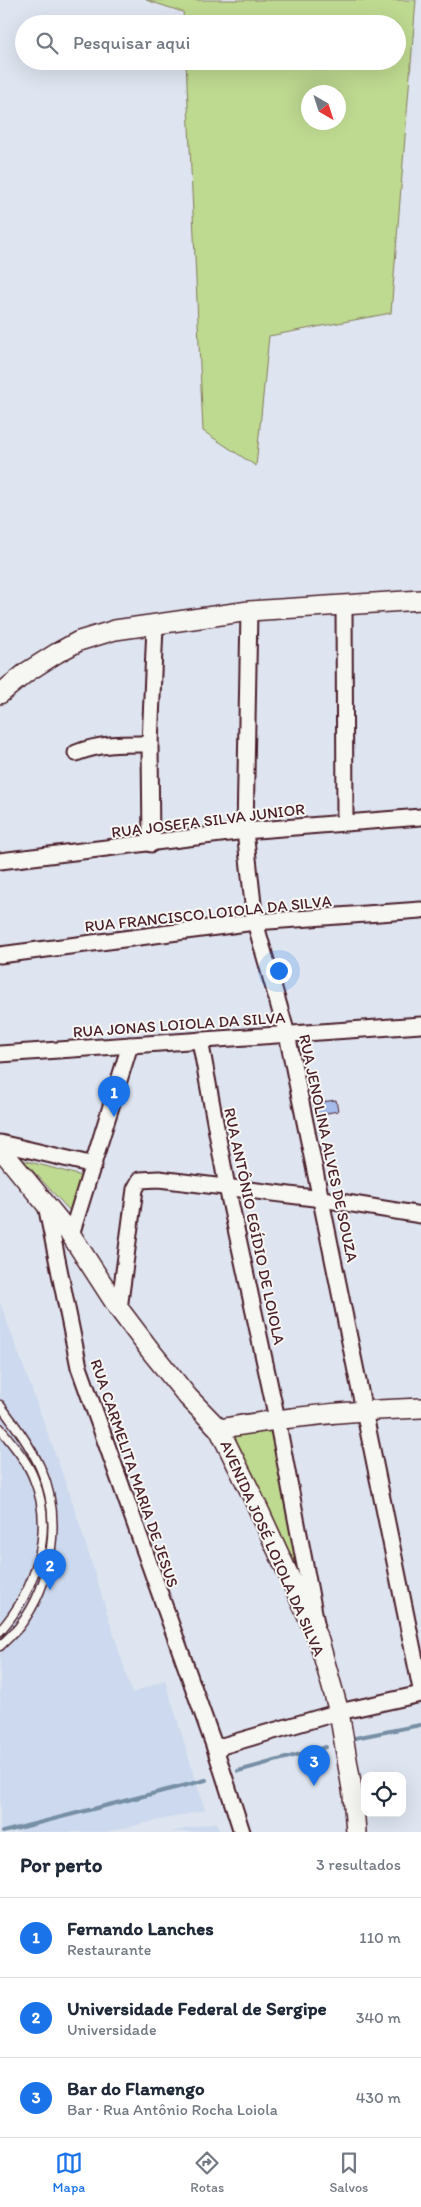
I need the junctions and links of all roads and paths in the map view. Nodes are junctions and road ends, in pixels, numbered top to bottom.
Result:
1 (421, 600) edge
2 (344, 605) junction
3 (249, 611) junction
4 (155, 626) junction
5 (0, 694) edge
6 (150, 744) junction
7 (76, 753) dead end
8 (421, 817) edge
9 (345, 822) junction
10 (245, 831) junction
11 (151, 844) junction
12 (0, 862) edge
13 (421, 910) edge
14 (255, 922) junction
15 (0, 955) edge
16 (421, 1025) edge
17 (287, 1034) junction
18 (200, 1040) junction
19 (130, 1045) junction
20 (0, 1054) edge
21 (0, 1143) edge
22 (0, 1148) edge
23 (94, 1165) junction
24 (227, 1187) junction
25 (322, 1198) junction
26 (46, 1204) junction
27 (421, 1215) edge
28 (71, 1236) junction
29 (119, 1309) junction
30 (0, 1405) edge
31 (421, 1408) edge
32 (365, 1410) junction
33 (277, 1419) junction
34 (0, 1428) edge
35 (219, 1429) junction
36 (0, 1630) edge
37 (319, 1642) junction
38 (0, 1646) edge
39 (421, 1689) edge
40 (421, 1694) edge
41 (338, 1712) junction
42 (215, 1748) junction
43 (242, 1832) edge
44 (356, 1832) edge

1 - 2 street
2 - 3 street
2 - 9 street
3 - 4 street
3 - 10 street, RUA JENOLINA ALVES DE SOUZA
4 - 5 street
4 - 6 street
6 - 7 street
6 - 11 street
8 - 9 street, RUA JOSEFA SILVA JUNIOR
9 - 10 street, RUA JOSEFA SILVA JUNIOR
10 - 11 street, RUA JOSEFA SILVA JUNIOR
10 - 14 street, RUA JENOLINA ALVES DE SOUZA
11 - 12 street, RUA JOSEFA SILVA JUNIOR
13 - 14 street, RUA FRANCISCO LOIOLA DA SILVA
14 - 15 street, RUA FRANCISCO LOIOLA DA SILVA
14 - 17 street, RUA JENOLINA ALVES DE SOUZA
16 - 17 street, RUA JONAS LOIOLA DA SILVA
17 - 18 street, RUA JONAS LOIOLA DA SILVA
17 - 25 street, RUA JENOLINA ALVES DE SOUZA
18 - 19 street, RUA JONAS LOIOLA DA SILVA
18 - 24 street, RUA ANTÔNIO EGÍDIO DE LOIOLA
19 - 20 street, RUA JONAS LOIOLA DA SILVA
19 - 23 street
21 - 23 street
22 - 26 street, AVENIDA JOSÉ LOIOLA DA SILVA
23 - 28 street
24 - 25 street
24 - 29 street
24 - 33 street, RUA ANTÔNIO EGÍDIO DE LOIOLA
25 - 27 street
25 - 32 street, RUA JENOLINA ALVES DE SOUZA
26 - 28 street, AVENIDA JOSÉ LOIOLA DA SILVA
26 - 42 street, RUA CARMELITA MARIA DE JESUS
28 - 29 street, AVENIDA JOSÉ LOIOLA DA SILVA
29 - 35 street, AVENIDA JOSÉ LOIOLA DA SILVA
30 - 38 lane
31 - 32 street
32 - 33 street
32 - 39 street, RUA JENOLINA ALVES DE SOUZA
33 - 35 street
33 - 37 street, RUA ANTÔNIO EGÍDIO DE LOIOLA
34 - 36 lane
35 - 37 street, AVENIDA JOSÉ LOIOLA DA SILVA
37 - 41 street, AVENIDA JOSÉ LOIOLA DA SILVA
40 - 41 street
41 - 42 street
41 - 44 street, AVENIDA JOSÉ LOIOLA DA SILVA
42 - 43 street, RUA CARMELITA MARIA DE JESUS

